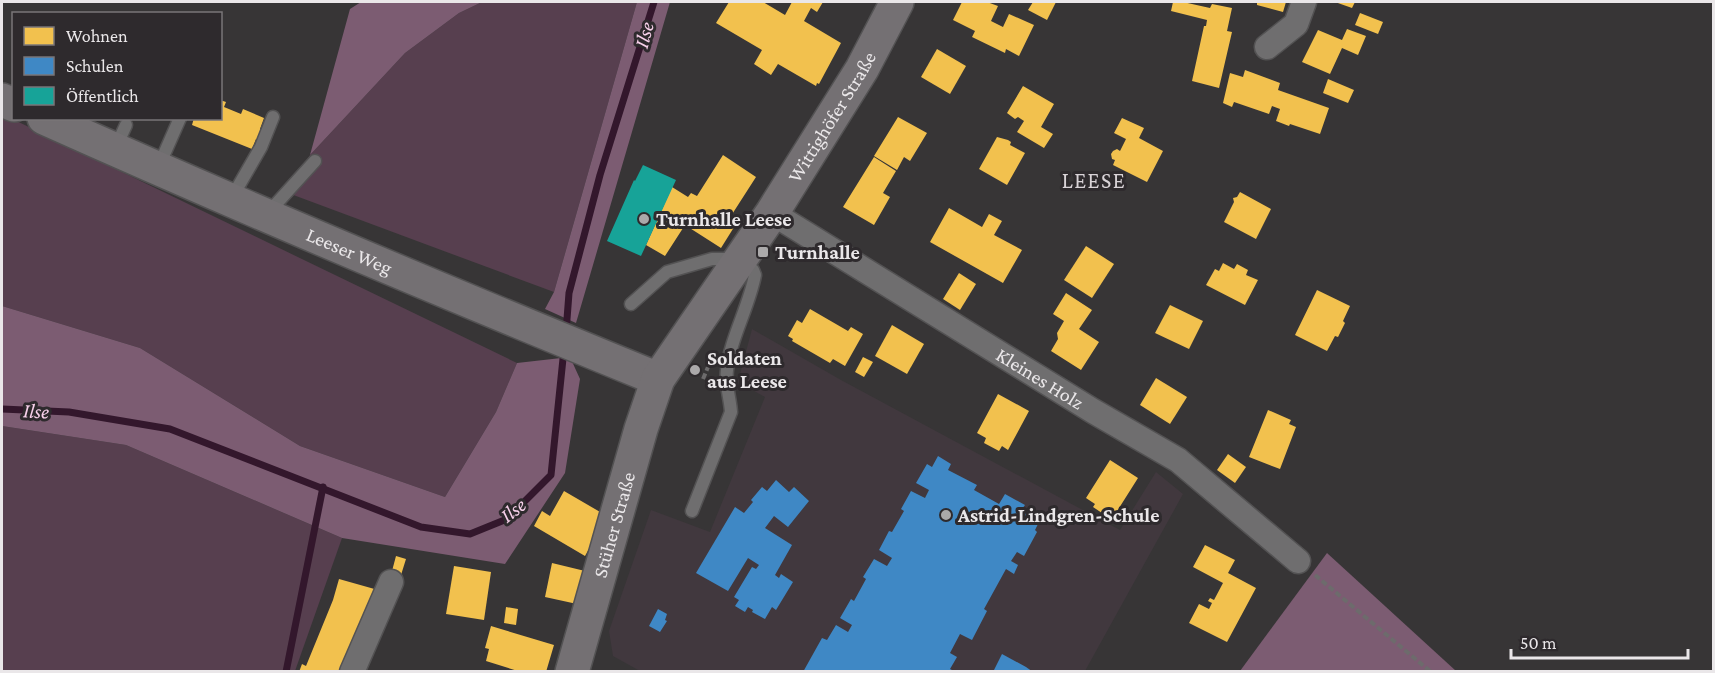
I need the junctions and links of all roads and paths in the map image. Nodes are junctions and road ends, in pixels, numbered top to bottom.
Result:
1 (897, 2) edge
2 (1304, 2) edge
3 (1267, 47) dead end
4 (273, 117) dead end
5 (52, 120) edge
6 (179, 120) edge
7 (315, 161) dead end
8 (157, 169) junction
9 (230, 200) junction
10 (772, 213) junction
11 (266, 215) junction
12 (740, 259) junction
13 (631, 304) dead end
14 (658, 379) junction
15 (692, 511) dead end
16 (1298, 561) joint
17 (391, 582) dead end
18 (352, 672) edge
19 (572, 672) edge
20 (1431, 672) edge

1 - 10 main road, Wittighöfer Straße
2 - 3 street
4 - 9 lane
5 - 8 main road, Leeser Weg
6 - 8 lane
7 - 11 lane
8 - 9 main road, Leeser Weg
9 - 11 main road, Leeser Weg
10 - 12 main road, Wittighöfer Straße
10 - 16 street, Kleines Holz
11 - 14 main road, Leeser Weg
12 - 13 lane
12 - 14 main road, Wittighöfer Straße
12 - 15 lane
14 - 19 main road, Stüher Straße
16 - 20 path
17 - 18 street

